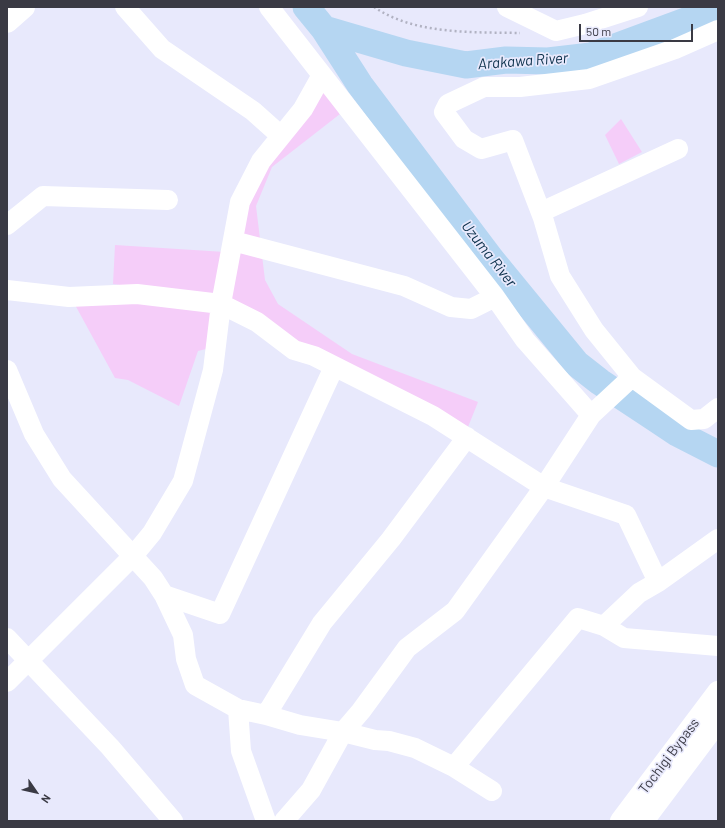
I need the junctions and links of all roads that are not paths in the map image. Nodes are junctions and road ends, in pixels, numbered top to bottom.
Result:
1 (24, 7) edge
2 (124, 7) edge
3 (269, 7) edge
4 (507, 7) edge
5 (638, 7) edge
6 (7, 22) edge
7 (718, 30) edge
8 (322, 76) junction
9 (281, 136) junction
10 (678, 149) dead end
11 (168, 200) dead end
12 (541, 212) junction
13 (7, 225) edge
14 (233, 241) junction
15 (7, 290) edge
16 (495, 297) junction
17 (221, 304) junction
18 (334, 367) junction
19 (7, 370) edge
20 (627, 382) junction
21 (718, 408) edge
22 (595, 412) junction
23 (467, 437) junction
24 (544, 487) junction
25 (718, 539) edge
26 (132, 556) junction
27 (658, 582) junction
28 (164, 595) junction
29 (604, 626) junction
30 (7, 638) edge
31 (718, 646) edge
32 (29, 660) junction
33 (7, 682) edge
34 (718, 692) edge
35 (238, 709) junction
36 (266, 715) junction
37 (718, 721) edge
38 (343, 732) junction
39 (454, 767) junction
40 (492, 791) dead end
41 (173, 821) edge
42 (266, 821) edge
43 (284, 821) edge
44 (621, 821) edge
45 (643, 821) edge

1 - 6 main road
2 - 9 street
3 - 8 street
4 - 5 street
7 - 12 street
8 - 9 street
8 - 16 street
9 - 14 street
10 - 12 street
11 - 13 street
12 - 20 street
14 - 16 street
14 - 17 street
15 - 17 street
16 - 22 street
17 - 18 street
17 - 26 street
18 - 23 street
18 - 28 street
19 - 26 street
20 - 21 street
20 - 22 street
22 - 24 street
23 - 24 street
23 - 36 street
24 - 27 street
24 - 38 street
25 - 27 street
26 - 28 street
26 - 32 street
27 - 29 street
28 - 35 street
29 - 31 street
29 - 39 street
30 - 32 street
32 - 33 street
32 - 41 street
34 - 44 main road, Tochigi Bypass
35 - 36 street
35 - 42 street
36 - 38 street
37 - 45 main road, Tochigi Bypass
38 - 39 street
38 - 43 street
39 - 40 street

